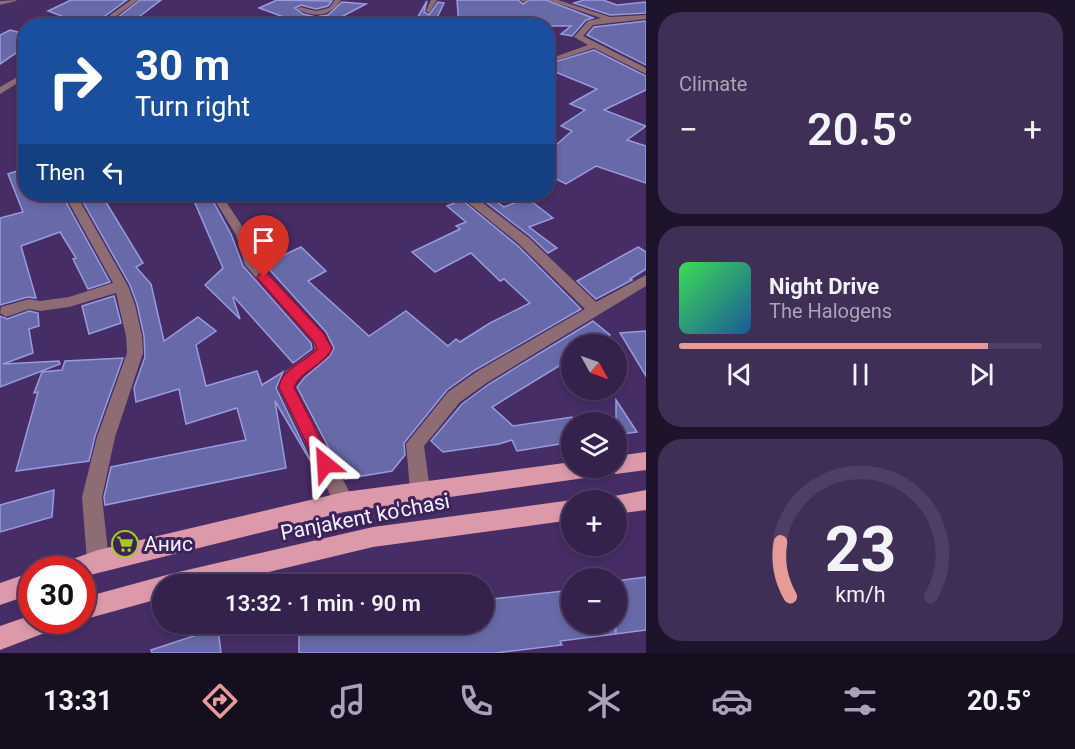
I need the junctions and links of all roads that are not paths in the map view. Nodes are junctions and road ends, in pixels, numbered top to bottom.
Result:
1 (14, 0) edge
2 (135, 0) edge
3 (338, 0) edge
4 (434, 0) edge
5 (551, 0) edge
6 (0, 3) edge
7 (300, 9) dead end
8 (429, 11) dead end
9 (646, 17) edge
10 (109, 18) edge
11 (610, 19) junction
12 (593, 46) junction
13 (555, 60) edge
14 (646, 71) edge
15 (18, 79) edge
16 (0, 91) edge
17 (220, 201) edge
18 (472, 201) edge
19 (75, 202) dead end
20 (646, 280) edge
21 (121, 286) junction
22 (595, 310) junction
23 (6, 311) dead end
24 (646, 461) edge
25 (627, 464) edge
26 (561, 472) edge
27 (420, 490) junction
28 (646, 500) edge
29 (344, 502) junction
30 (627, 503) edge
31 (561, 512) edge
32 (98, 561) joint
33 (217, 574) edge
34 (18, 588) edge
35 (152, 590) edge
36 (0, 594) edge
37 (96, 605) edge
38 (18, 631) edge
39 (0, 638) edge

1 - 6 street
2 - 10 street
3 - 7 street
4 - 8 street
5 - 11 street
9 - 11 street
11 - 12 street
12 - 13 street
12 - 14 street
15 - 16 street
17 - 29 street
18 - 22 street
19 - 21 street
20 - 22 street
21 - 23 street
21 - 32 street
22 - 27 street
24 - 25 main road
26 - 27 main road, Panjakent ko'chasi
27 - 29 main road, Panjakent ko'chasi
28 - 30 main road
29 - 32 main road, Panjakent ko'chasi
31 - 33 main road, Panjakent ko'chasi
34 - 36 main road
35 - 37 main road
38 - 39 main road

